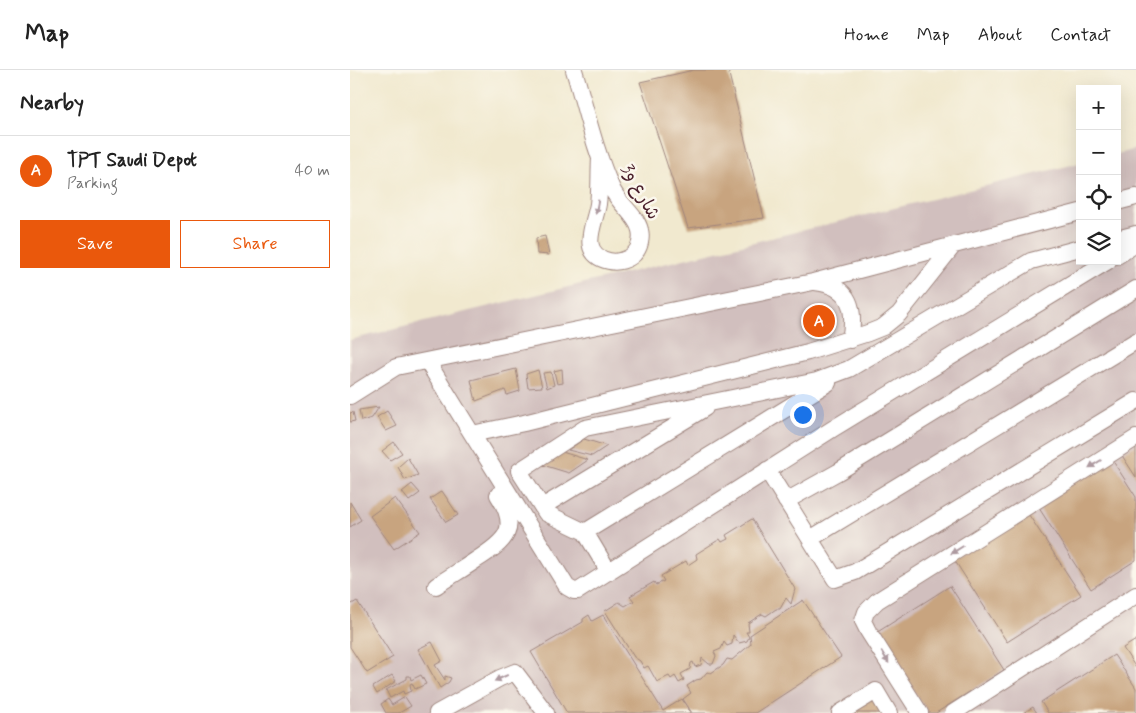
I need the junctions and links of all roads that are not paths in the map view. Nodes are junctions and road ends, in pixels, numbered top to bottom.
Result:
1 (574, 70) edge
2 (600, 158) junction
3 (1136, 197) edge
4 (1121, 201) edge
5 (1076, 213) edge
6 (1136, 234) edge
7 (1121, 238) edge
8 (1136, 244) edge
9 (953, 246) junction
10 (1076, 249) edge
11 (1121, 253) edge
12 (1101, 265) edge
13 (813, 282) junction
14 (1136, 288) edge
15 (850, 340) junction
16 (1136, 341) edge
17 (428, 361) junction
18 (850, 369) junction
19 (350, 396) edge
20 (717, 401) junction
21 (1136, 401) edge
22 (472, 434) junction
23 (1136, 438) edge
24 (481, 448) junction
25 (767, 470) junction
26 (786, 501) junction
27 (542, 507) junction
28 (584, 532) junction
29 (810, 538) junction
30 (609, 572) junction
31 (436, 586) dead end
32 (1136, 595) edge
33 (436, 713) edge
34 (546, 713) edge
35 (840, 713) edge
36 (890, 713) edge
37 (920, 713) edge
38 (953, 713) edge

1 - 2 street, شارع و3
2 -> 2 street, شارع و3
3 - 4 street
5 - 9 street
6 - 7 street
8 - 11 street
9 - 13 street
9 - 15 street
10 - 18 street
12 - 25 street
13 - 15 street
13 - 17 street
14 - 26 street
15 - 22 street
16 - 29 street
17 - 19 street
17 - 22 street
18 - 20 street
18 - 28 street
20 - 27 street
20 - 27 street
21 - 29 street
22 - 24 street
23 -> 37 street
24 - 30 street
24 - 31 street
25 - 26 street
25 - 30 street
26 - 29 street
27 - 28 street
28 - 30 street
32 - 38 street
34 -> 33 street
35 - 36 street

